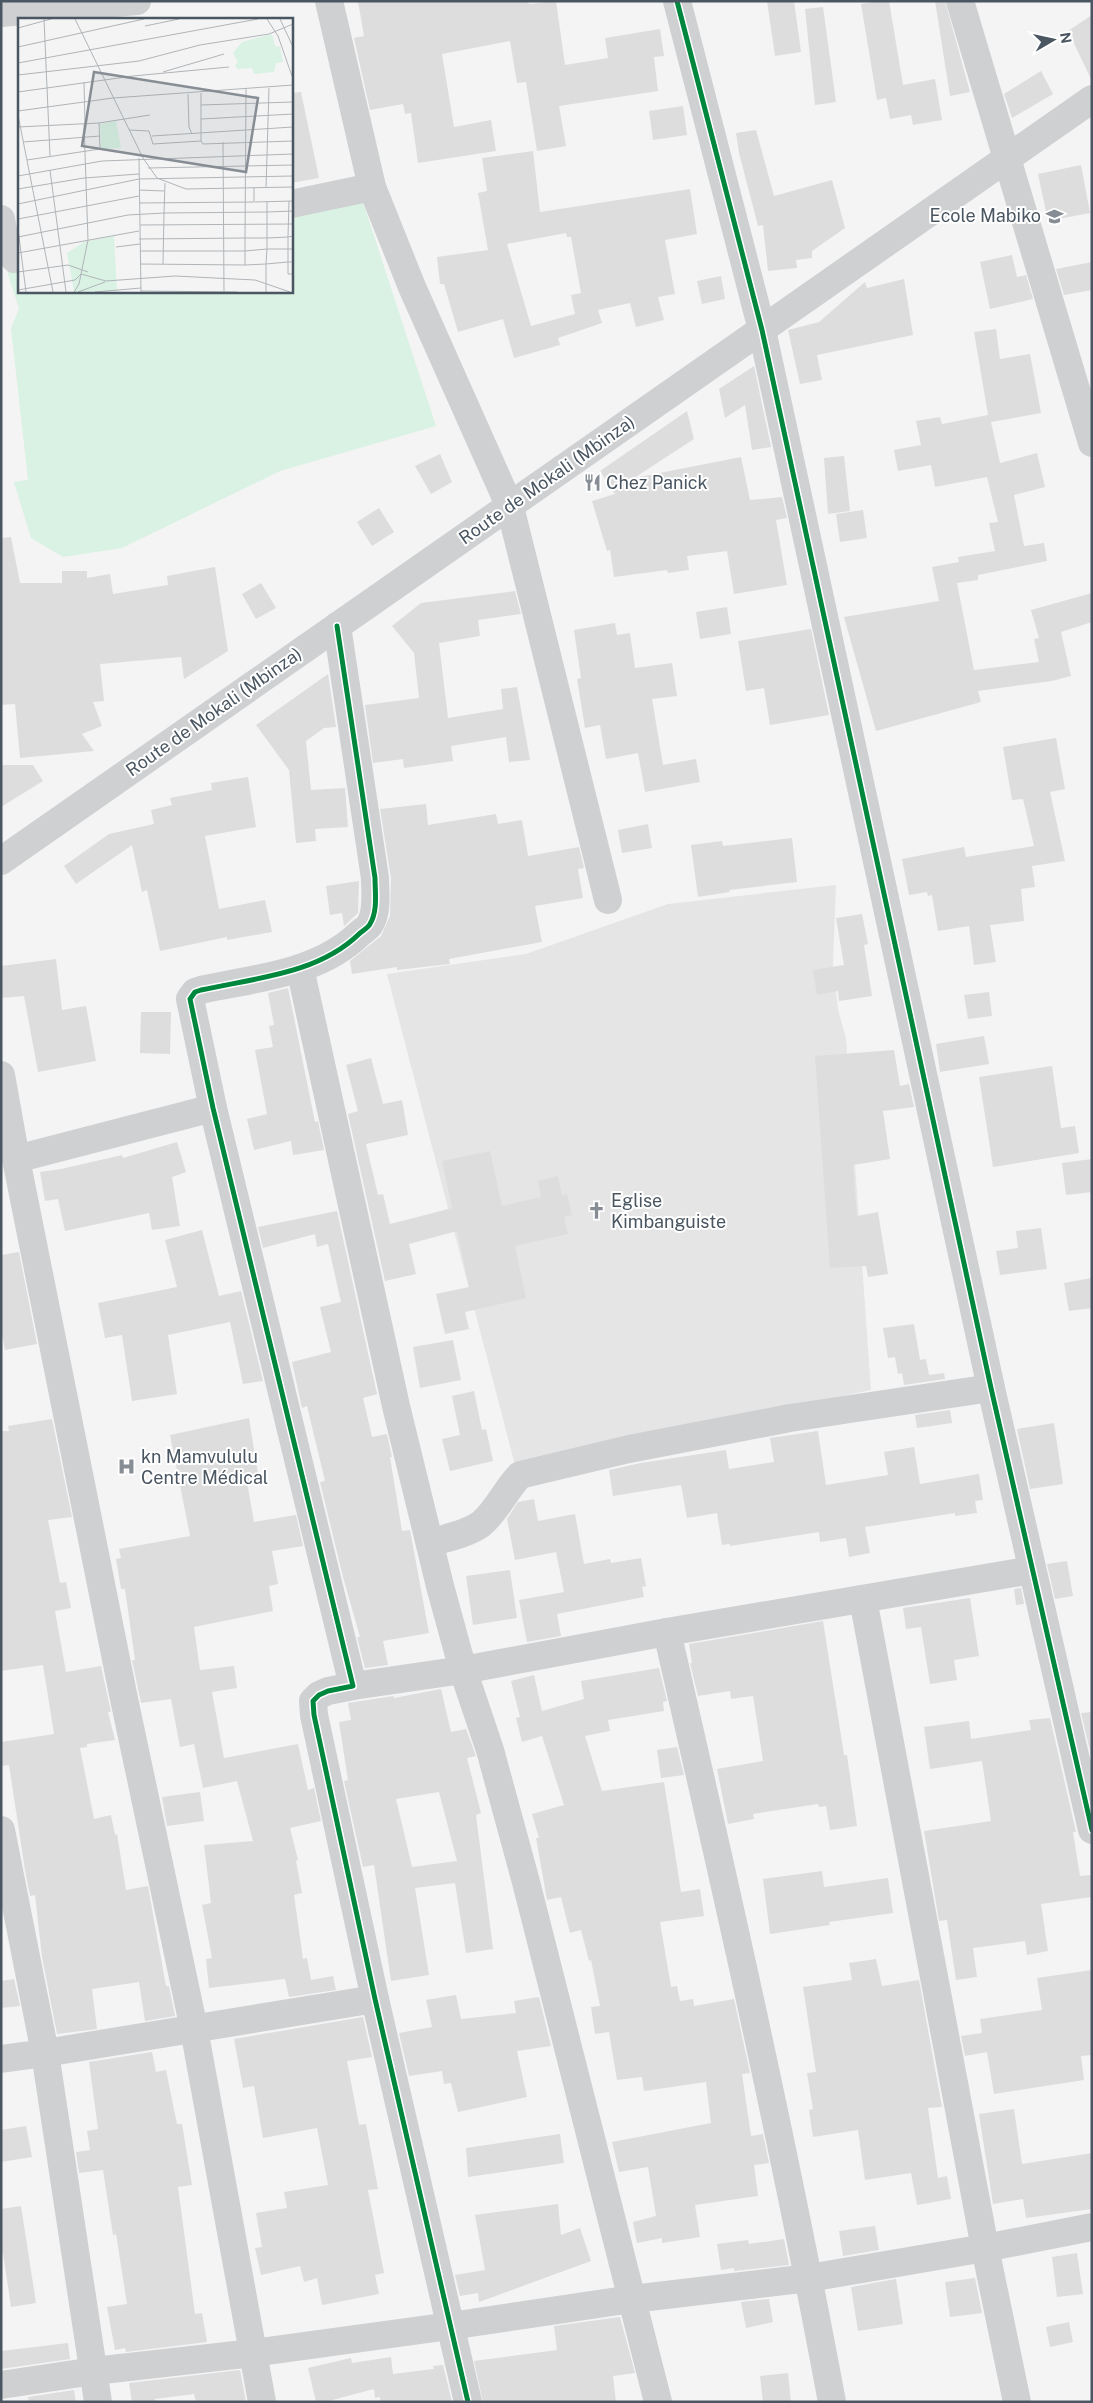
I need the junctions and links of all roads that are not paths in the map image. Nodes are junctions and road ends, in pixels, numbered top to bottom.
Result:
1 (329, 1) edge
2 (677, 1) edge
3 (960, 1) edge
4 (132, 6) edge
5 (1, 13) edge
6 (1092, 99) edge
7 (1008, 159) junction
8 (372, 187) junction
9 (292, 204) edge
10 (1, 219) edge
11 (18, 258) edge
12 (762, 330) junction
13 (1092, 443) edge
14 (510, 507) junction
15 (337, 626) junction
16 (1, 862) edge
17 (608, 900) dead end
18 (300, 968) junction
19 (1, 1075) edge
20 (213, 1108) junction
21 (16, 1159) junction
22 (991, 1388) junction
23 (430, 1543) junction
24 (1032, 1570) junction
25 (862, 1599) junction
26 (667, 1632) junction
27 (463, 1670) junction
28 (354, 1686) junction
29 (1, 1830) edge
30 (1092, 1830) edge
31 (376, 1999) junction
32 (194, 2029) junction
33 (45, 2054) junction
34 (1, 2059) edge
35 (1092, 2227) edge
36 (985, 2248) junction
37 (809, 2278) junction
38 (632, 2299) junction
39 (450, 2326) junction
40 (253, 2352) junction
41 (94, 2371) junction
42 (1, 2385) edge
43 (98, 2402) edge
44 (262, 2402) edge
45 (468, 2402) edge
46 (658, 2402) edge
47 (832, 2402) edge
48 (1017, 2402) edge

1 - 8 street
2 - 12 street
3 - 7 street
4 - 5 street
6 - 7 street, Route de Mokali (Mbinza)
7 - 12 street, Route de Mokali (Mbinza)
7 - 13 street
8 - 9 street
8 - 14 street
10 - 11 street
12 - 14 street, Route de Mokali (Mbinza)
12 - 22 street
14 - 15 street, Route de Mokali (Mbinza)
14 - 17 street
15 - 16 street, Route de Mokali (Mbinza)
15 - 18 street
18 - 20 street
18 - 23 street
19 - 21 street
20 - 21 street
20 - 28 street
21 - 32 street
22 - 23 street
22 - 24 street
23 - 27 street
24 - 25 street
24 - 30 street
25 - 26 street
25 - 36 street
26 - 27 street
26 - 37 street
27 - 28 street
27 - 38 street
28 - 31 street
29 - 33 street
31 - 32 street
31 - 39 street
32 - 33 street
32 - 40 street
33 - 34 street
33 - 41 street
35 - 36 street
36 - 37 street
36 - 48 street
37 - 38 street
37 - 47 street
38 - 39 street
38 - 46 street
39 - 40 street
39 - 45 street
40 - 41 street
40 - 44 street
41 - 42 street
41 - 43 street

